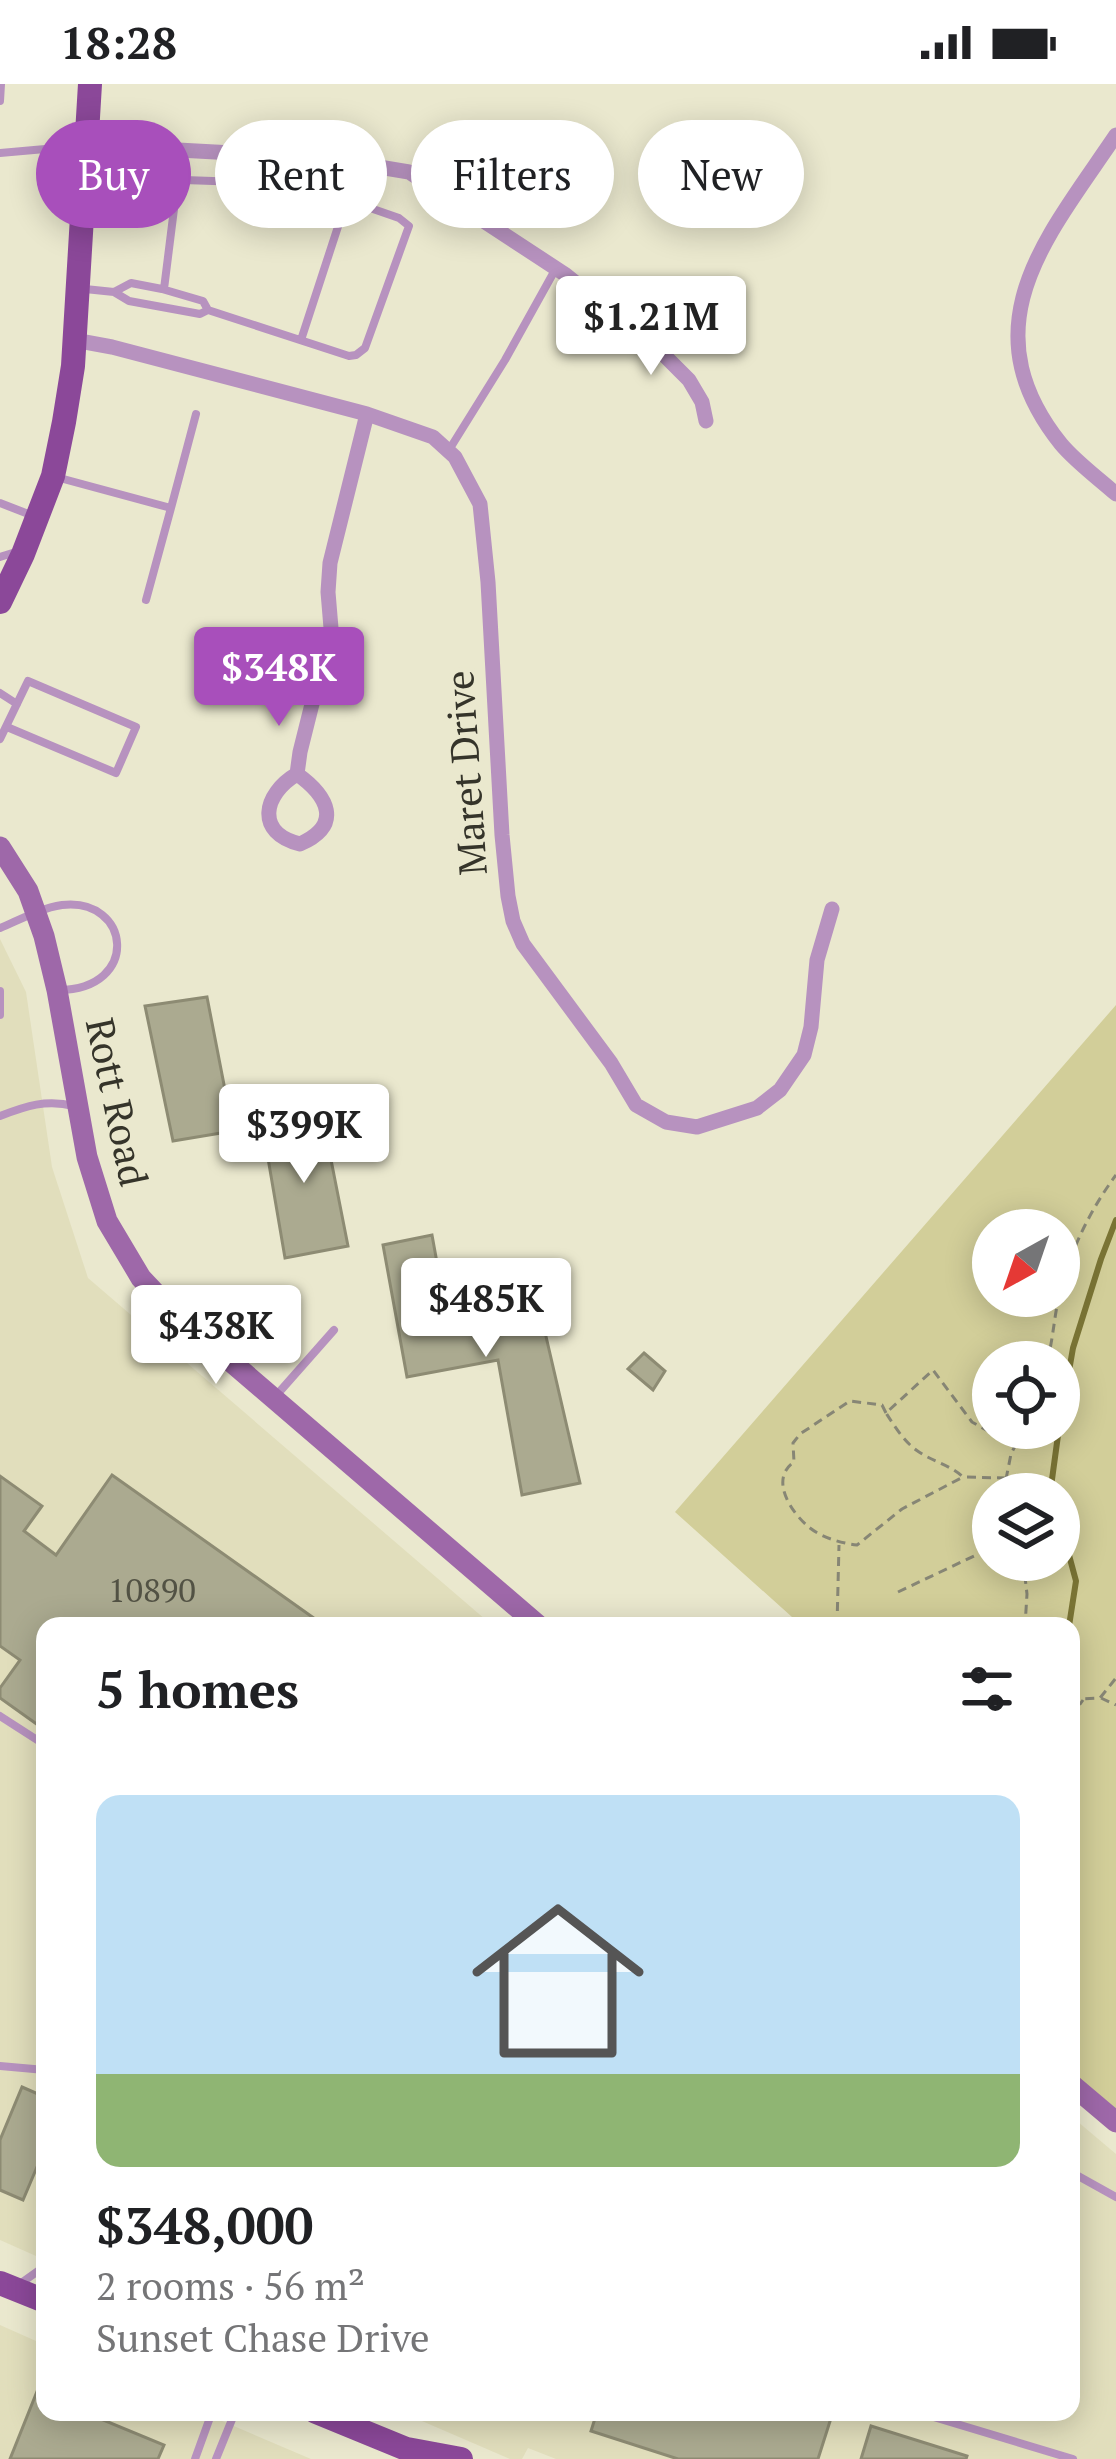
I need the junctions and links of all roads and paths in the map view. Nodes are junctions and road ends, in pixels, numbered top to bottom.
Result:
1 (2, 84) edge
2 (90, 84) edge
3 (0, 101) edge
4 (88, 120) edge
5 (1116, 134) edge
6 (36, 150) edge
7 (191, 151) edge
8 (0, 153) edge
9 (215, 182) edge
10 (387, 213) edge
11 (82, 228) edge
12 (338, 228) edge
13 (556, 268) junction
14 (78, 288) junction
15 (164, 289) junction
16 (114, 292) junction
17 (208, 310) junction
18 (74, 340) junction
19 (301, 340) junction
20 (196, 414) dead end
21 (367, 414) junction
22 (706, 421) dead end
23 (449, 450) junction
24 (53, 476) junction
25 (1116, 494) edge
26 (0, 503) edge
27 (171, 508) junction
28 (38, 518) junction
29 (26, 548) junction
30 (0, 557) edge
31 (146, 600) dead end
32 (0, 602) edge
33 (0, 693) edge
34 (17, 704) junction
35 (7, 727) junction
36 (0, 739) edge
37 (298, 774) junction
38 (0, 847) edge
39 (832, 909) dead end
40 (37, 913) junction
41 (0, 928) edge
42 (57, 990) junction
43 (0, 992) edge
44 (0, 1015) edge
45 (77, 1106) junction
46 (0, 1116) edge
47 (1116, 1174) edge
48 (334, 1330) dead end
49 (1051, 1341) edge
50 (273, 1399) junction
51 (886, 1413) junction
52 (972, 1422) edge
53 (964, 1478) junction
54 (972, 1478) edge
55 (839, 1543) junction
56 (972, 1557) edge
57 (1025, 1581) edge
58 (898, 1592) dead end
59 (528, 1617) edge
60 (837, 1617) edge
61 (1026, 1617) edge
62 (1116, 1678) edge
63 (1080, 1698) edge
64 (1100, 1698) junction
65 (1084, 1699) junction
66 (1080, 1705) edge
67 (1116, 1706) edge
68 (0, 1716) edge
69 (36, 1739) edge
70 (0, 2066) edge
71 (36, 2069) edge
72 (1080, 2092) edge
73 (1116, 2122) edge
74 (1080, 2177) edge
75 (1116, 2197) edge
76 (36, 2270) edge
77 (7, 2285) edge
78 (36, 2297) edge
79 (208, 2421) edge
80 (231, 2421) edge
81 (337, 2421) edge
82 (947, 2421) edge
83 (414, 2454) edge
84 (196, 2459) edge
85 (216, 2459) edge
86 (460, 2459) edge
87 (1073, 2459) edge

1 - 3 lane
2 - 4 main road
5 - 25 street
6 - 8 lane
7 - 13 street
9 - 15 lane
10 - 19 lane
11 - 14 main road
12 - 19 lane
13 - 22 street
13 - 23 lane
14 - 16 lane
14 - 18 main road
15 - 16 lane
15 - 17 lane
16 - 17 lane
17 - 19 lane
18 - 21 street
18 - 24 main road
20 - 27 lane
21 - 23 street
21 - 37 street
23 - 39 street, Maret Drive
24 - 27 lane
24 - 28 main road
26 - 28 lane
27 - 31 lane
28 - 29 main road
29 - 30 lane
29 - 32 main road
33 - 34 lane
34 - 35 lane
34 - 35 lane
35 - 36 lane
37 - 37 street
38 - 40 street, Rott Road
40 - 41 lane
40 - 42 street, Rott Road
40 - 42 lane
42 - 45 street, Rott Road
43 - 44 lane
45 - 46 lane
45 - 50 street, Rott Road
47 - 49 path
48 - 50 lane
50 - 59 street, Rott Road
51 - 52 path
51 - 53 path
51 - 55 path
53 - 54 path
53 - 55 path
55 - 60 path
56 - 58 path
57 - 61 path
62 - 64 path
63 - 65 path
64 - 65 path
64 - 67 path
65 - 66 path
68 - 69 lane
70 - 71 lane
72 - 73 street
74 - 75 lane
76 - 77 lane
77 - 78 main road
79 - 84 lane
80 - 85 lane
81 - 83 main road
82 - 87 lane
83 - 86 main road

